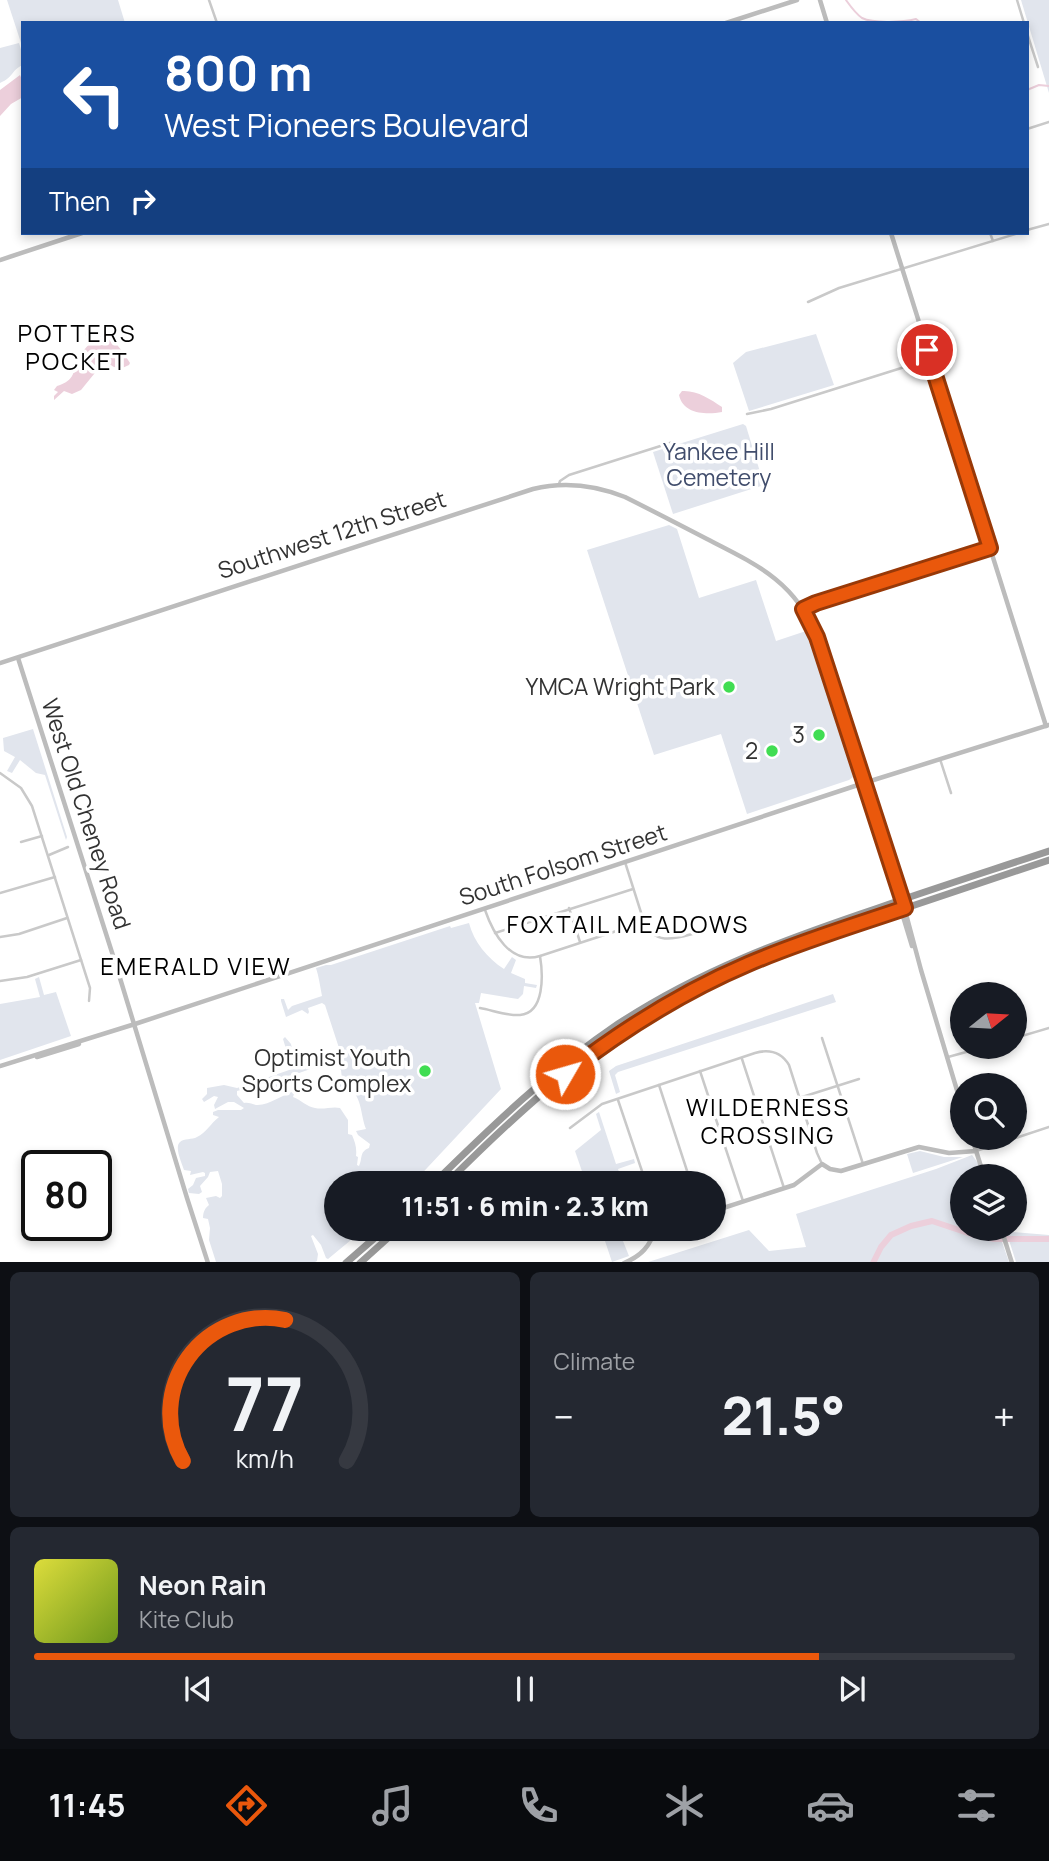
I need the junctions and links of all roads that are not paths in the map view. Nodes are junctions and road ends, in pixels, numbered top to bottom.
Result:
1 (209, 0) edge
2 (797, 0) edge
3 (820, 0) edge
4 (1017, 0) edge
5 (216, 21) edge
6 (732, 21) edge
7 (826, 21) edge
8 (1023, 21) edge
9 (1029, 39) edge
10 (1038, 67) dead end
11 (1049, 122) edge
12 (1029, 128) edge
13 (1049, 223) edge
14 (1029, 229) edge
15 (76, 235) edge
16 (892, 235) edge
17 (991, 235) edge
18 (1012, 235) edge
19 (993, 241) junction
20 (0, 260) edge
21 (903, 269) junction
22 (808, 302) dead end
23 (930, 359) junction
24 (747, 414) dead end
25 (673, 442) dead end
26 (559, 485) junction
27 (990, 548) junction
28 (803, 609) junction
29 (18, 658) junction
30 (0, 663) edge
31 (1047, 725) edge
32 (940, 759) junction
33 (0, 773) edge
34 (864, 783) junction
35 (951, 793) dead end
36 (42, 836) junction
37 (21, 842) dead end
38 (68, 847) dead end
39 (1049, 850) edge
40 (48, 855) junction
41 (1049, 860) edge
42 (625, 862) junction
43 (55, 877) junction
44 (633, 889) junction
45 (0, 894) edge
46 (901, 905) junction
47 (569, 908) junction
48 (485, 909) junction
49 (68, 918) junction
50 (644, 922) junction
51 (700, 932) dead end
52 (495, 933) junction
53 (0, 937) edge
54 (580, 943) junction
55 (540, 956) junction
56 (81, 960) junction
57 (0, 981) edge
58 (89, 1001) dead end
59 (480, 1008) dead end
60 (135, 1024) junction
61 (1049, 1028) edge
62 (1027, 1034) edge
63 (822, 1038) dead end
64 (741, 1057) junction
65 (948, 1058) joint
66 (0, 1068) edge
67 (700, 1071) junction
68 (952, 1073) edge
69 (859, 1079) dead end
70 (659, 1085) junction
71 (838, 1086) junction
72 (799, 1098) junction
73 (618, 1099) junction
74 (1049, 1127) edge
75 (570, 1128) dead end
76 (976, 1151) junction
77 (822, 1164) junction
78 (863, 1164) junction
79 (980, 1164) edge
80 (447, 1171) edge
81 (459, 1171) edge
82 (642, 1171) edge
83 (687, 1171) edge
84 (784, 1188) junction
85 (743, 1202) junction
86 (726, 1207) edge
87 (371, 1241) edge
88 (384, 1241) edge
89 (650, 1241) edge
90 (1005, 1241) edge
91 (208, 1262) edge
92 (346, 1262) edge
93 (360, 1262) edge
94 (624, 1262) edge
95 (1012, 1262) edge

1 - 5 street
2 - 6 street
3 - 7 street
4 - 8 street
9 - 10 street
11 - 12 street
13 - 14 street
15 - 20 street
16 - 21 street
17 - 19 street
18 - 19 street
19 - 21 street
21 - 22 street
21 - 23 street
23 - 24 street
23 - 27 street
25 - 26 street, Southwest 12th Street
26 - 28 street
26 - 29 street, Southwest 12th Street
27 - 28 street
27 - 31 street
28 - 34 street
29 - 30 street, Southwest 12th Street
29 - 60 street, West Old Cheney Road
31 - 32 street, South Folsom Street
32 - 34 street, South Folsom Street
32 - 35 street
33 - 36 street
34 - 42 street, South Folsom Street
34 - 46 street
36 - 37 street
36 - 40 street
38 - 40 street
39 - 46 highway
40 - 43 street
41 - 46 highway
42 - 44 street
42 - 48 street, South Folsom Street
43 - 45 street
43 - 49 street
44 - 47 street
44 - 50 street
46 - 65 street
46 - 80 highway
46 - 81 highway
47 - 52 street
47 - 54 street
48 - 52 street
48 - 60 street, South Folsom Street
49 - 53 street
49 - 56 street
50 - 51 street
50 - 54 street
52 - 55 street
54 - 55 street
55 - 59 street
56 - 57 street
56 - 58 street
60 - 66 street, South Folsom Street
60 - 91 street, West Old Cheney Road
61 - 62 street
63 - 71 street
64 - 67 street
64 - 72 street
64 - 84 street
65 - 68 street
67 - 70 street
67 - 85 street
69 - 71 street
70 - 73 street
70 - 83 street
71 - 72 street
71 - 78 street
72 - 77 street
73 - 75 street
73 - 82 street
74 - 76 street
76 - 78 street
76 - 79 street
77 - 78 street
77 - 84 street
84 - 85 street
85 - 86 street
87 - 92 highway
88 - 93 highway
89 - 94 street
90 - 95 street

